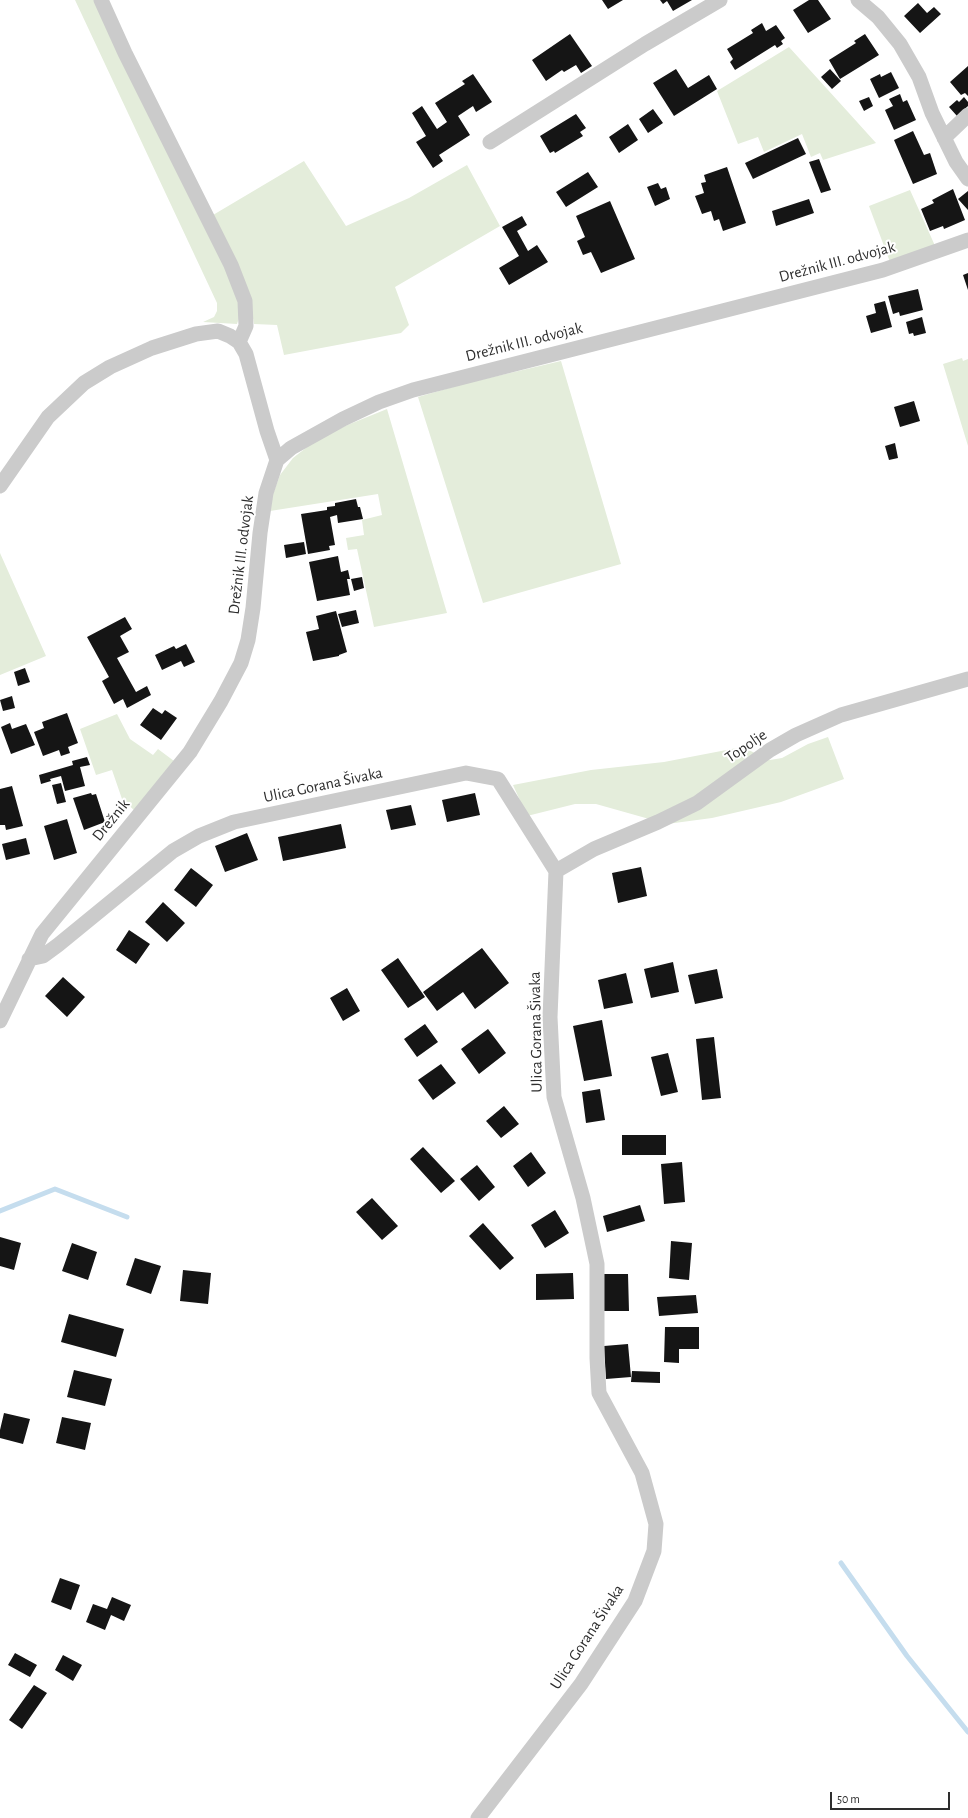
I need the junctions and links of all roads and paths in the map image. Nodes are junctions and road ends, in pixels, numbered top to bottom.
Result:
1 (102, 0) edge
2 (720, 0) edge
3 (858, 0) edge
4 (968, 115) edge
5 (944, 138) junction
6 (490, 142) dead end
7 (968, 179) edge
8 (968, 240) edge
9 (238, 342) junction
10 (277, 460) junction
11 (0, 486) edge
12 (248, 640) joint
13 (968, 679) edge
14 (556, 871) junction
15 (29, 959) junction
16 (0, 1021) edge
17 (478, 1818) edge

1 - 9 street
2 - 6 street
3 - 5 street
4 - 5 street
5 - 7 street
8 - 10 street, Drežnik III. odvojak
9 - 10 street
9 - 11 street
10 - 12 street, Drežnik III. odvojak
12 - 15 street, Drežnik
13 - 14 street, Topolje
14 - 15 street, Ulica Gorana Šivaka
14 - 17 street, Ulica Gorana Šivaka
15 - 16 street, Drežnik

